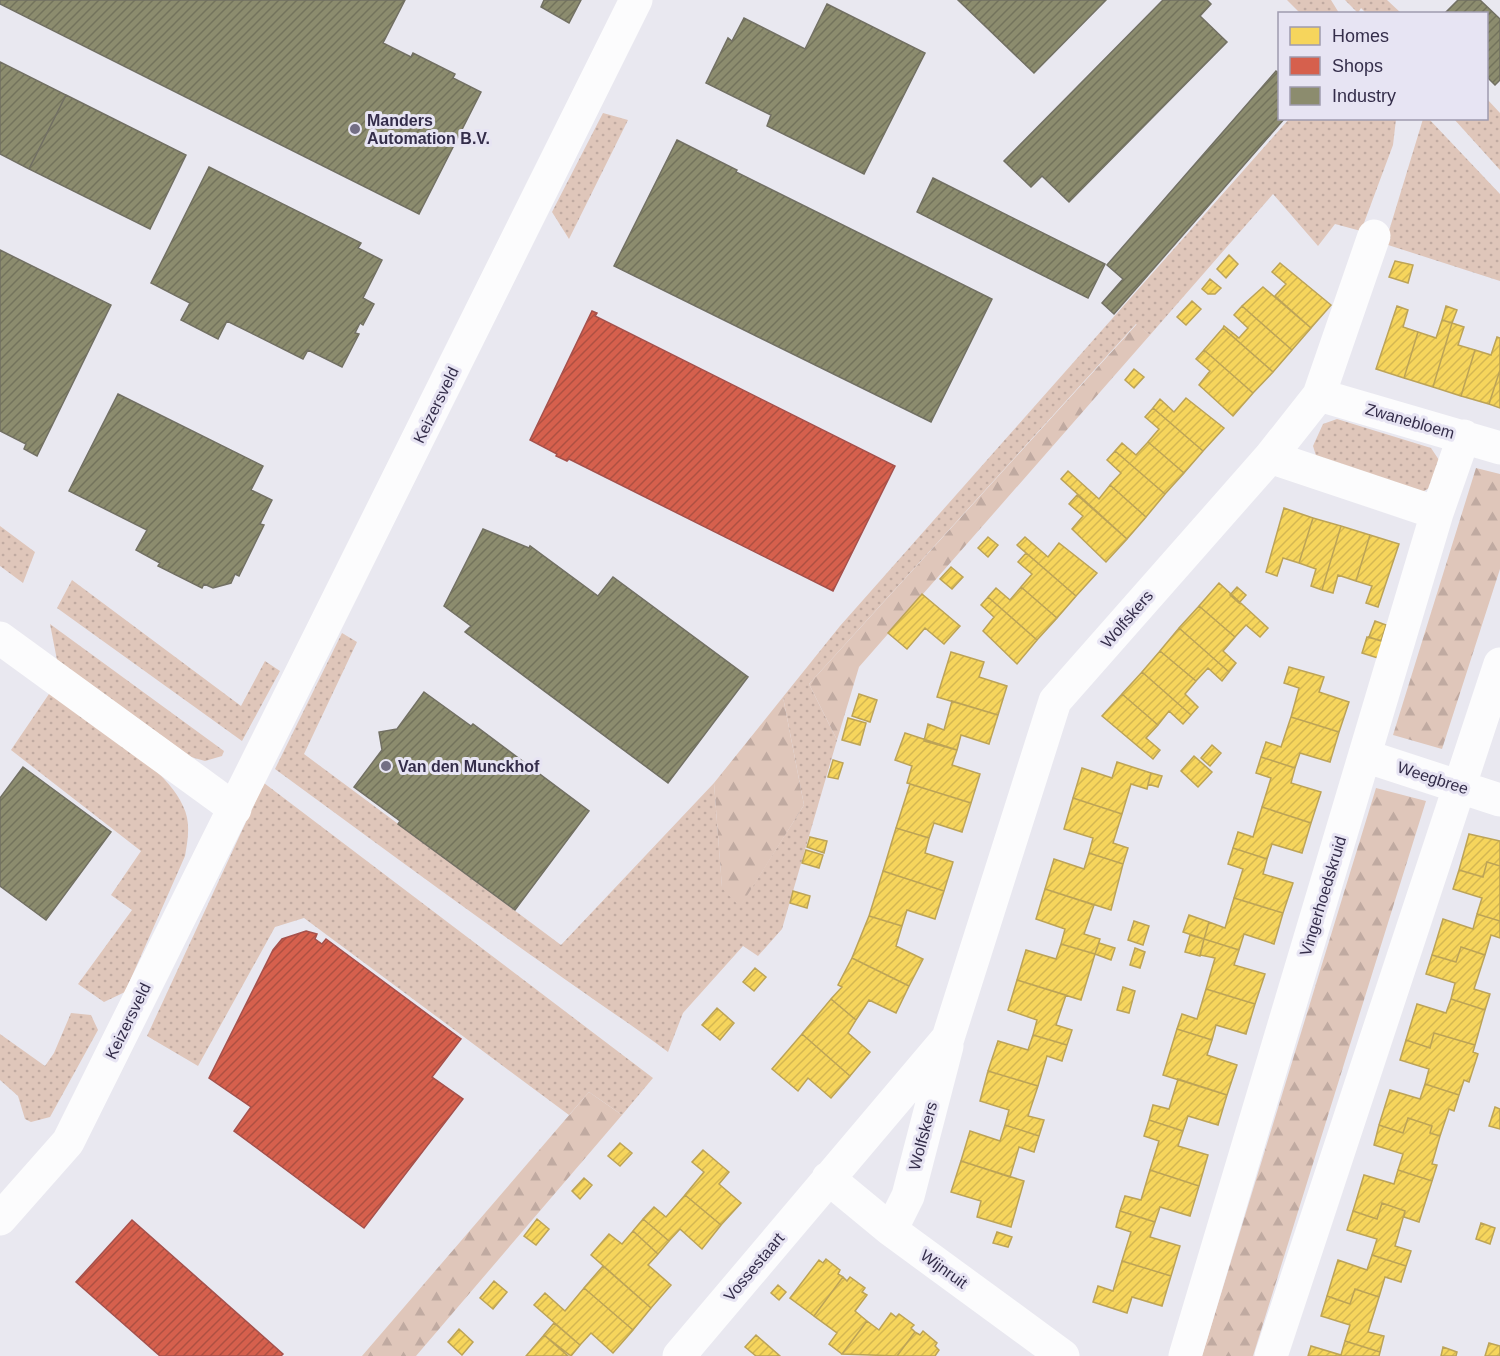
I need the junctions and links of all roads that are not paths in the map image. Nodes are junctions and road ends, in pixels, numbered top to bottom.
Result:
1 (636, 0) edge
2 (1374, 236) dead end
3 (1319, 395) junction
4 (1464, 436) junction
5 (1500, 448) edge
6 (1270, 457) junction
7 (1437, 513) junction
8 (0, 638) edge
9 (1500, 664) edge
10 (1365, 756) junction
11 (1461, 788) junction
12 (1500, 800) edge
13 (235, 808) junction
14 (948, 1038) junction
15 (828, 1178) junction
16 (0, 1219) edge
17 (891, 1230) junction
18 (679, 1356) edge
19 (1063, 1356) edge
20 (1185, 1356) edge
21 (1271, 1356) edge

1 - 13 street, Keizersveld
2 - 3 street, Wolfskers
3 - 4 street, Zwanebloem
3 - 6 street, Wolfskers
4 - 5 street, Zwanebloem
4 - 7 street, Vingerhoedskruid
6 - 7 street
6 - 14 street, Wolfskers
7 - 10 street, Vingerhoedskruid
8 - 13 street
9 - 11 street
10 - 11 street, Weegbree
10 - 20 street, Vingerhoedskruid
11 - 12 street, Weegbree
11 - 21 street
13 - 16 street, Keizersveld
14 - 15 street, Wolfskers
14 - 17 street, Wolfskers
15 - 17 street, Wijnruit
15 - 18 street, Vossestaart
17 - 19 street, Wijnruit

